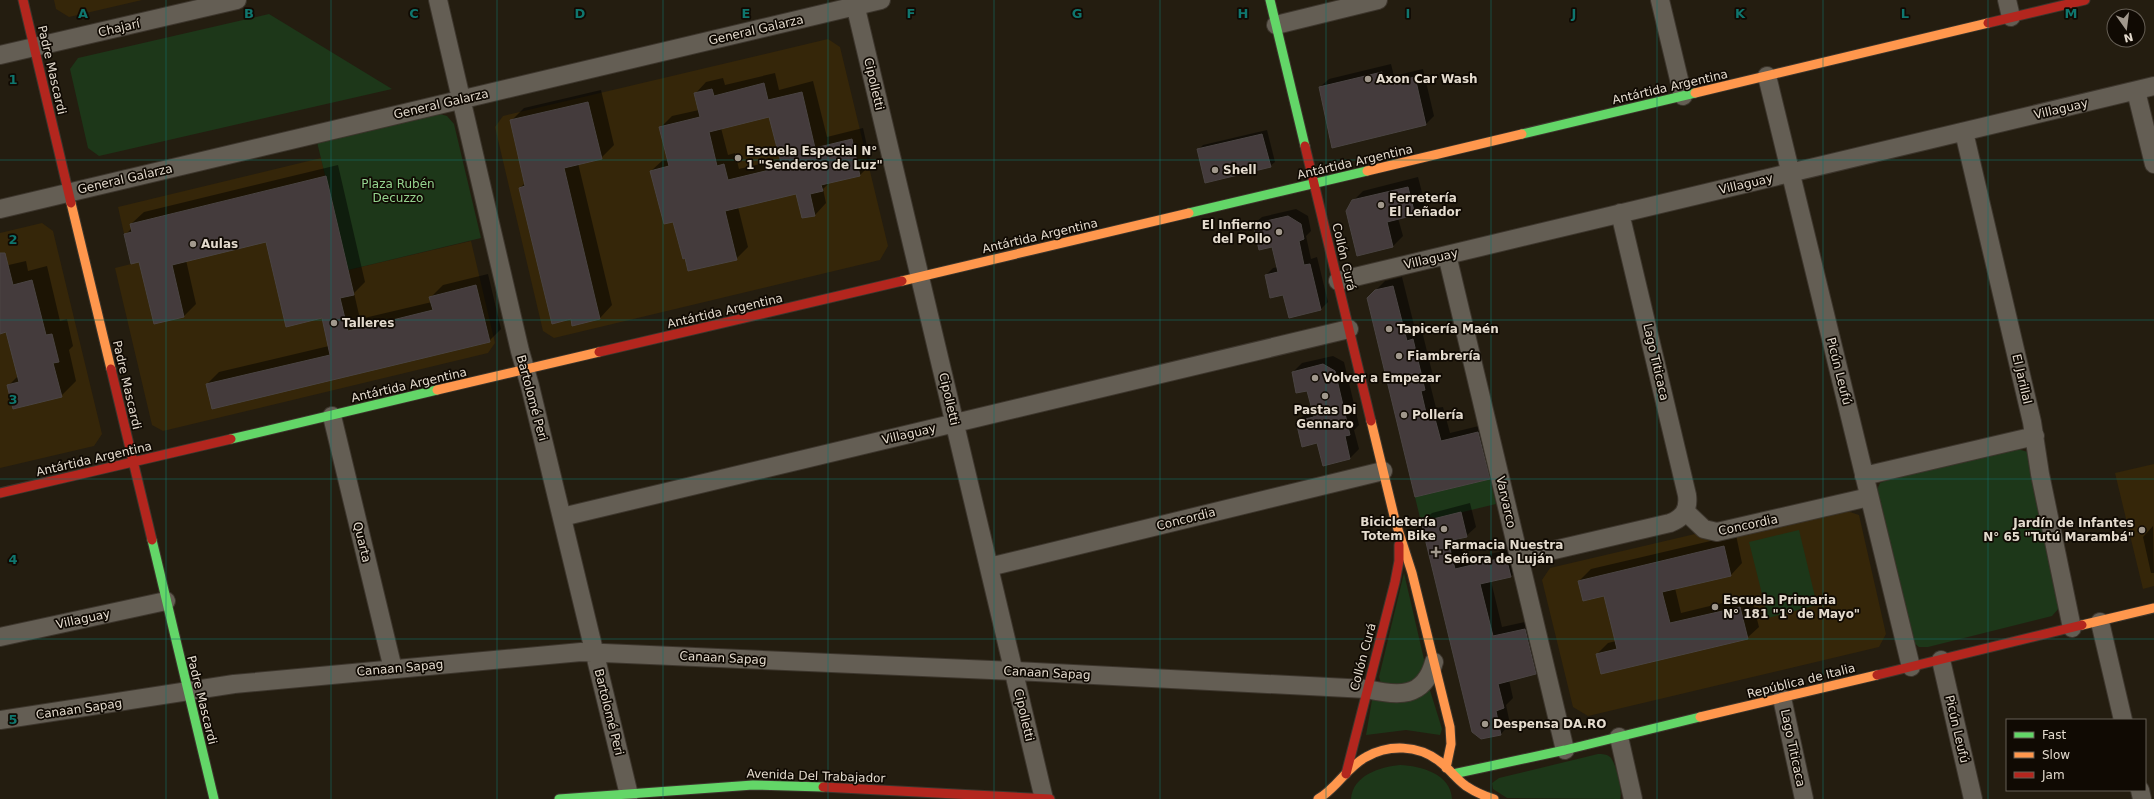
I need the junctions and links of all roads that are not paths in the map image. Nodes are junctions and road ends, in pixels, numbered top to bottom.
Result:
1 (23, 0) edge
2 (237, 0) edge
3 (438, 0) edge
4 (881, 0) edge
5 (1270, 0) edge
6 (1378, 0) edge
7 (1660, 0) edge
8 (2007, 0) edge
9 (2085, 0) edge
10 (854, 3) edge
11 (2012, 18) junction
12 (1276, 25) junction
13 (34, 47) junction
14 (0, 55) edge
15 (1767, 76) junction
16 (2154, 86) edge
17 (2136, 91) junction
18 (1683, 96) junction
19 (461, 100) junction
20 (1964, 132) junction
21 (2154, 164) edge
22 (1791, 173) junction
23 (1314, 184) junction
24 (68, 192) junction
25 (0, 209) edge
26 (1620, 214) junction
27 (1447, 255) junction
28 (920, 277) junction
29 (1338, 281) junction
30 (1349, 329) junction
31 (525, 370) junction
32 (332, 416) junction
33 (955, 423) junction
34 (2035, 436) junction
35 (133, 463) junction
36 (1383, 470) junction
37 (1864, 476) junction
38 (0, 493) edge
39 (1869, 497) junction
40 (1686, 512) junction
41 (562, 517) junction
42 (1395, 520) junction
43 (1520, 558) junction
44 (989, 566) junction
45 (166, 601) junction
46 (2154, 608) edge
47 (2100, 622) junction
48 (2072, 628) junction
49 (0, 637) edge
50 (594, 652) junction
51 (1941, 660) junction
52 (1434, 662) junction
53 (1910, 667) junction
54 (393, 669) junction
55 (1014, 671) junction
56 (1367, 690) junction
57 (188, 692) junction
58 (1782, 698) junction
59 (2123, 719) edge
60 (0, 720) edge
61 (1618, 737) junction
62 (1566, 750) junction
63 (1449, 771) junction
64 (1346, 774) junction
65 (1342, 791) dead end
66 (629, 795) junction
67 (1461, 795) dead end
68 (214, 799) edge
69 (559, 799) edge
70 (1044, 799) edge
71 (1050, 799) edge
72 (1318, 799) edge
73 (1494, 799) edge
74 (1633, 799) edge
75 (1804, 799) edge
76 (1973, 799) edge

1 - 13 main road, Padre Mascardi
2 - 13 street, Chajarí
3 - 19 street, Bartolomé Peri
4 - 10 street, General Galarza
5 - 12 main road, Collón Curá
6 - 12 street
7 - 18 street
8 - 11 street
9 - 11 main road, Antártida Argentina
10 - 19 street, General Galarza
10 - 28 street, Cipolletti
11 - 15 main road, Antártida Argentina
12 - 23 main road, Collón Curá
13 - 14 street, Chajarí
13 - 24 main road, Padre Mascardi
15 - 18 main road, Antártida Argentina
15 - 22 street, Picún Leufú
16 - 17 street, Villaguay
17 - 20 street, Villaguay
17 - 21 street
18 - 23 main road, Antártida Argentina
19 - 24 street, General Galarza
19 - 31 street, Bartolomé Peri
20 - 22 street, Villaguay
20 - 34 street, El Jarillal
22 - 26 street, Villaguay
22 - 37 street, Picún Leufú
23 - 28 main road, Antártida Argentina
23 - 29 main road, Collón Curá
24 - 25 street, General Galarza
24 - 35 main road, Padre Mascardi
26 - 27 street, Villaguay
26 - 40 street, Lago Titicaca
27 - 29 street, Villaguay
27 - 43 street, Varvarco
28 - 31 main road, Antártida Argentina
28 - 33 street, Cipolletti
29 - 30 main road, Collón Curá
30 - 33 street, Villaguay
30 - 36 main road, Collón Curá
31 - 32 main road, Antártida Argentina
31 - 41 street, Bartolomé Peri
32 - 35 main road, Antártida Argentina
32 - 54 street, Quarta
33 - 41 street, Villaguay
33 - 44 street, Cipolletti
34 - 37 street
34 - 48 street, El Jarillal
35 - 38 main road, Antártida Argentina
35 - 45 main road, Padre Mascardi
36 - 42 main road, Collón Curá
36 - 44 street, Concordia
37 - 39 street, Picún Leufú
39 - 40 street, Concordia
39 - 53 street, Picún Leufú
40 - 43 street
41 - 50 street, Bartolomé Peri
42 - 52 main road, Collón Curá
42 - 56 main road, Collón Curá
43 - 62 street, Varvarco
44 - 55 street, Cipolletti
45 - 49 street, Villaguay
45 - 57 main road, Padre Mascardi
46 - 47 main road, República de Italia
47 - 48 main road, República de Italia
47 - 59 street
48 - 51 main road, República de Italia
50 - 54 street, Canaan Sapag
50 - 55 street, Canaan Sapag
50 - 66 street, Bartolomé Peri
51 - 53 main road, República de Italia
51 - 76 street, Picún Leufú
52 - 56 street, Canaan Sapag
52 - 63 main road, Collón Curá
53 - 58 main road, República de Italia
54 - 57 street, Canaan Sapag
55 - 56 street, Canaan Sapag
55 - 70 street, Cipolletti
56 - 64 main road, Collón Curá
57 - 60 street, Canaan Sapag
57 - 68 main road, Padre Mascardi
58 - 61 main road, República de Italia
58 - 75 street, Lago Titicaca
61 - 62 main road, República de Italia
61 - 74 street
62 - 63 main road, República de Italia
63 - 64 main road
63 - 67 main road, Collón Curá
63 - 73 main road
64 - 65 main road, Collón Curá
64 - 72 main road
66 - 69 main road, Avenida Del Trabajador
66 - 70 main road, Avenida Del Trabajador
70 - 71 main road, Avenida Del Trabajador

